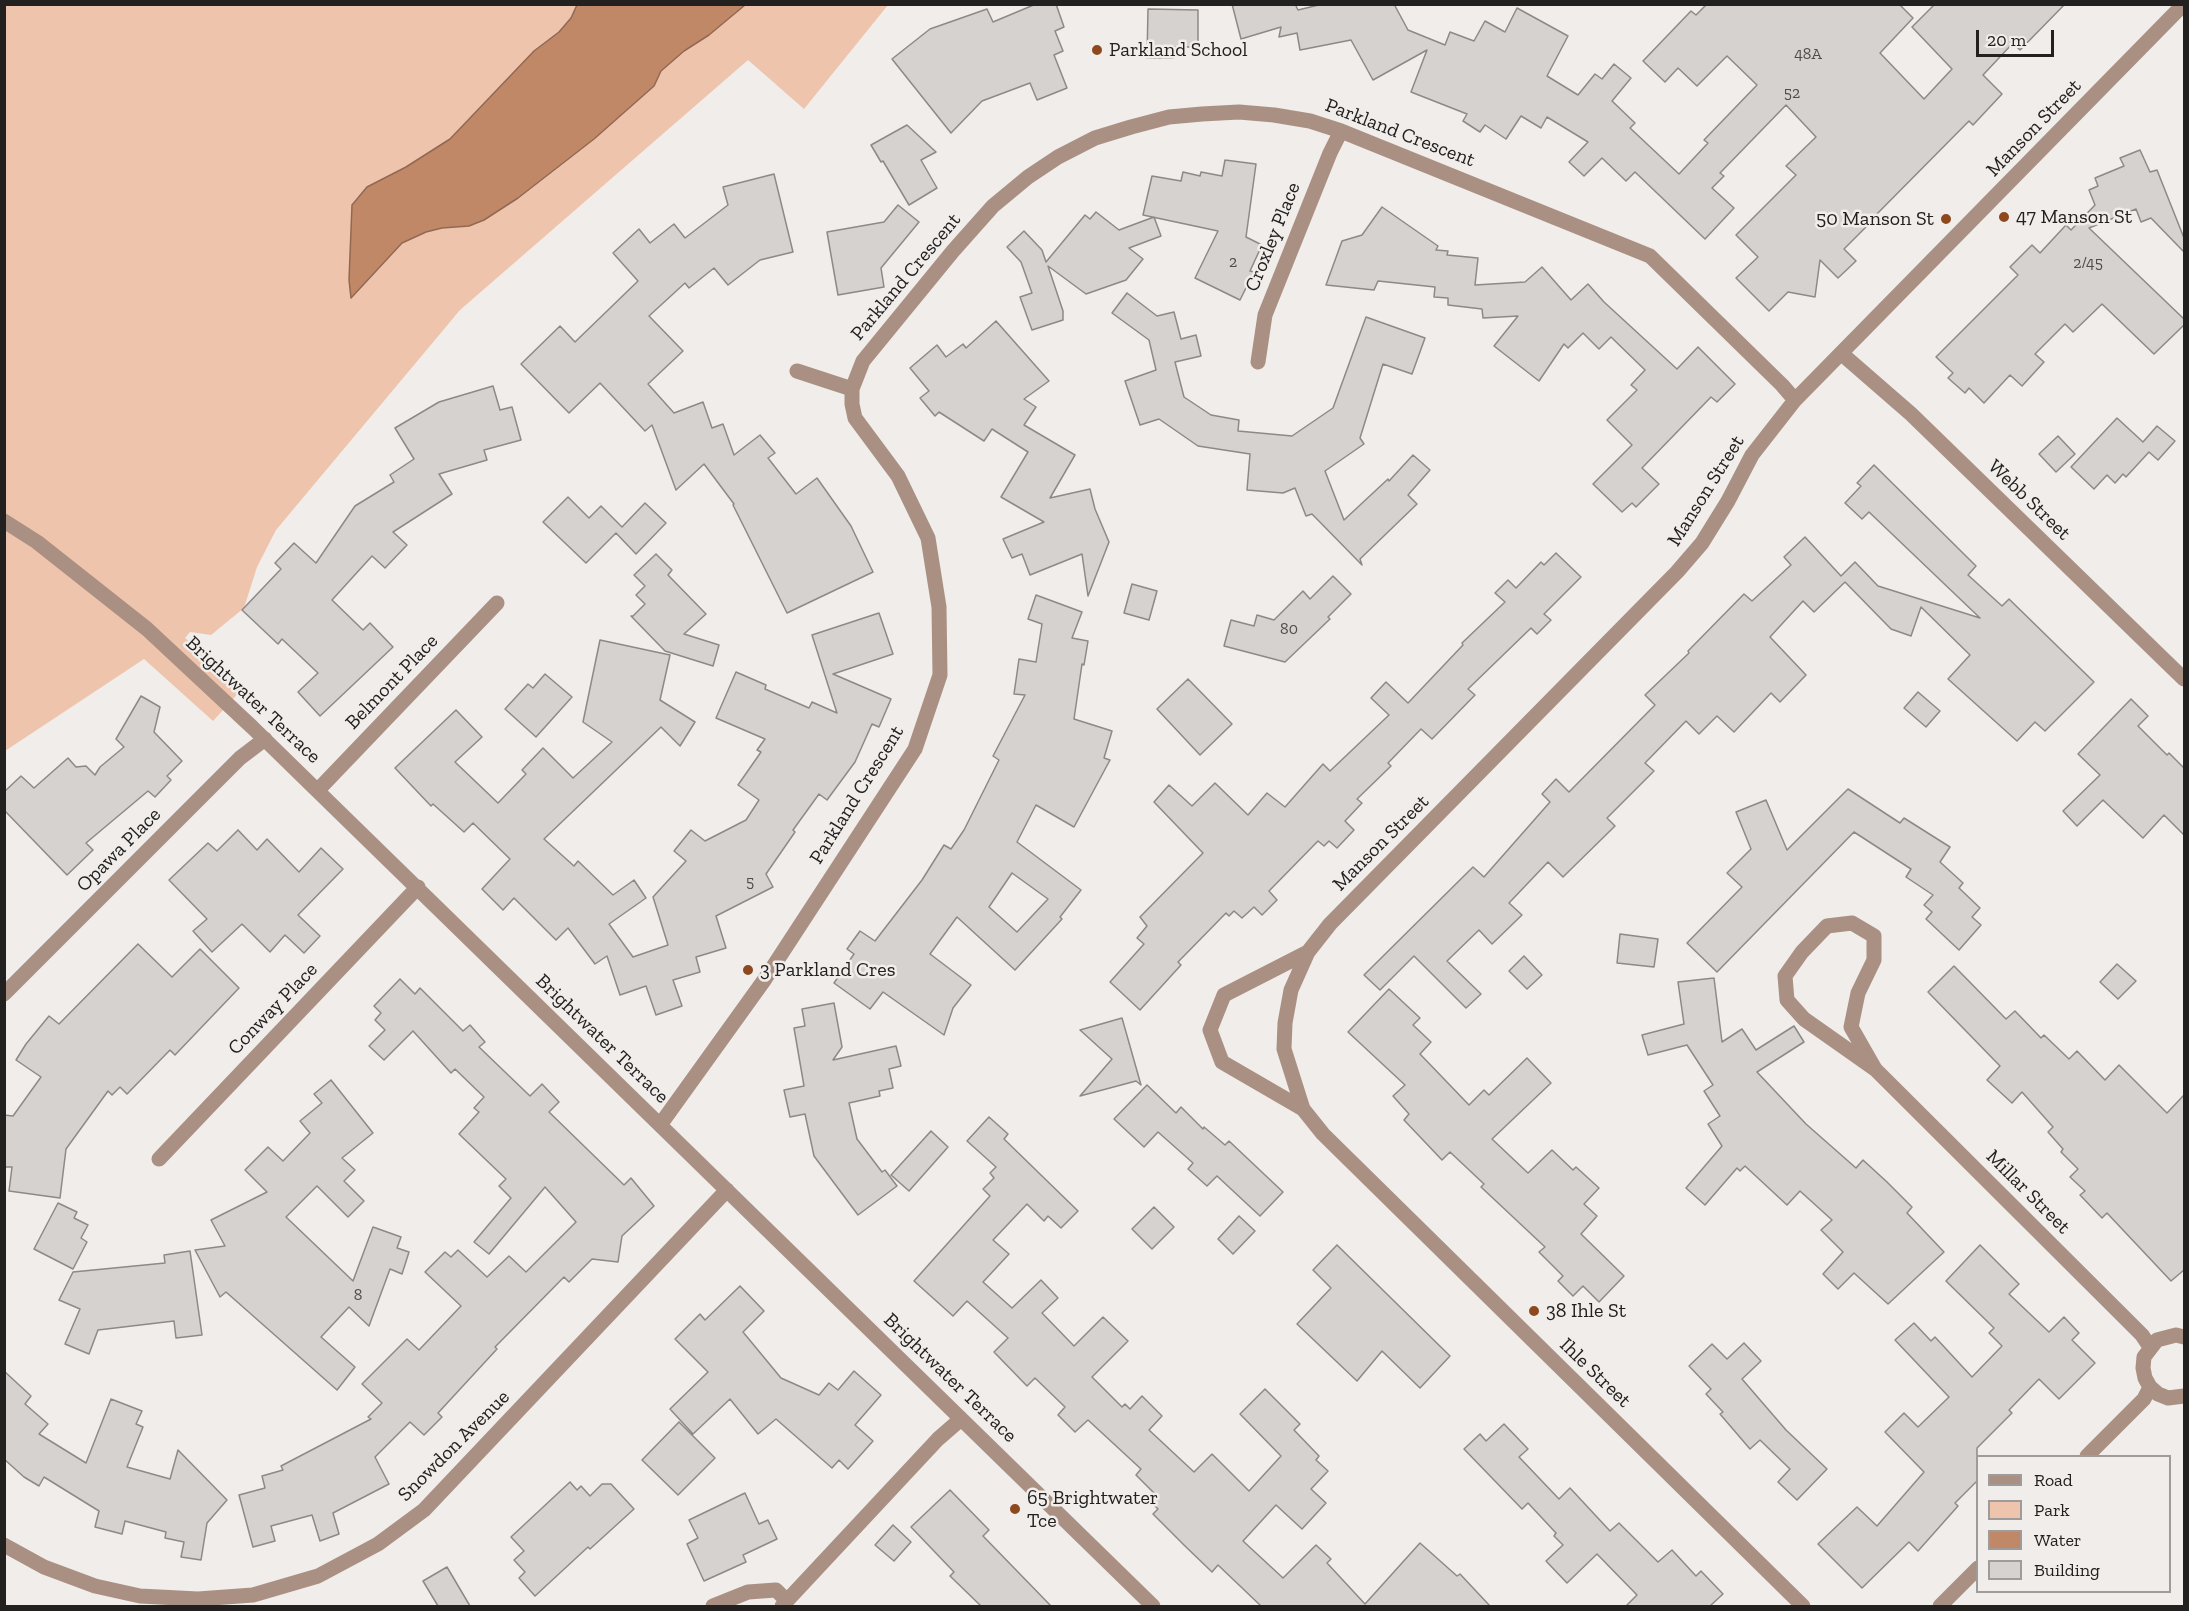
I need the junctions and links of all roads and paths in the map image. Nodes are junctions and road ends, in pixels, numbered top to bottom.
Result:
1 (2184, 4) edge
2 (1341, 131) junction
3 (1842, 354) junction
4 (1258, 362) dead end
5 (797, 371) dead end
6 (852, 388) junction
7 (1795, 400) junction
8 (4, 521) edge
9 (497, 603) dead end
10 (2184, 679) edge
11 (265, 739) junction
12 (318, 789) junction
13 (418, 888) junction
14 (1308, 952) junction
15 (4, 994) edge
16 (1284, 1049) joint
17 (1875, 1069) junction
18 (1303, 1108) junction
19 (660, 1125) junction
20 (159, 1159) dead end
21 (727, 1190) junction
22 (2184, 1337) edge
23 (2150, 1347) junction
24 (2150, 1387) junction
25 (2184, 1396) edge
26 (961, 1419) junction
27 (2088, 1455) edge
28 (4, 1545) edge
29 (1976, 1569) edge
30 (785, 1604) edge
31 (713, 1606) edge
32 (1153, 1606) edge
33 (1803, 1606) edge
34 (1940, 1606) edge

1 - 3 street, Manson Street
2 - 4 street, Croxley Place
2 - 6 street, Parkland Crescent
2 - 7 street, Parkland Crescent
3 - 7 street, Manson Street
3 - 10 street, Webb Street
5 - 6 street
6 - 19 street, Parkland Crescent
7 - 14 street, Manson Street
8 - 11 street, Brightwater Terrace
9 - 12 street, Belmont Place
11 - 12 street, Brightwater Terrace
11 - 15 street, Opawa Place
12 - 13 street, Brightwater Terrace
13 - 19 street, Brightwater Terrace
13 - 20 street, Conway Place
14 - 16 street, Manson Street
14 - 18 street
16 - 18 street, Ihle Street
17 - 17 street, Millar Street
17 - 23 street, Millar Street
18 - 33 street, Ihle Street
19 - 21 street, Brightwater Terrace
21 - 26 street, Brightwater Terrace
21 - 28 street, Snowdon Avenue
22 - 23 street
23 - 24 street
24 - 25 street
24 - 27 street
26 - 30 street
26 - 32 street, Brightwater Terrace
29 - 34 street
30 - 31 street

